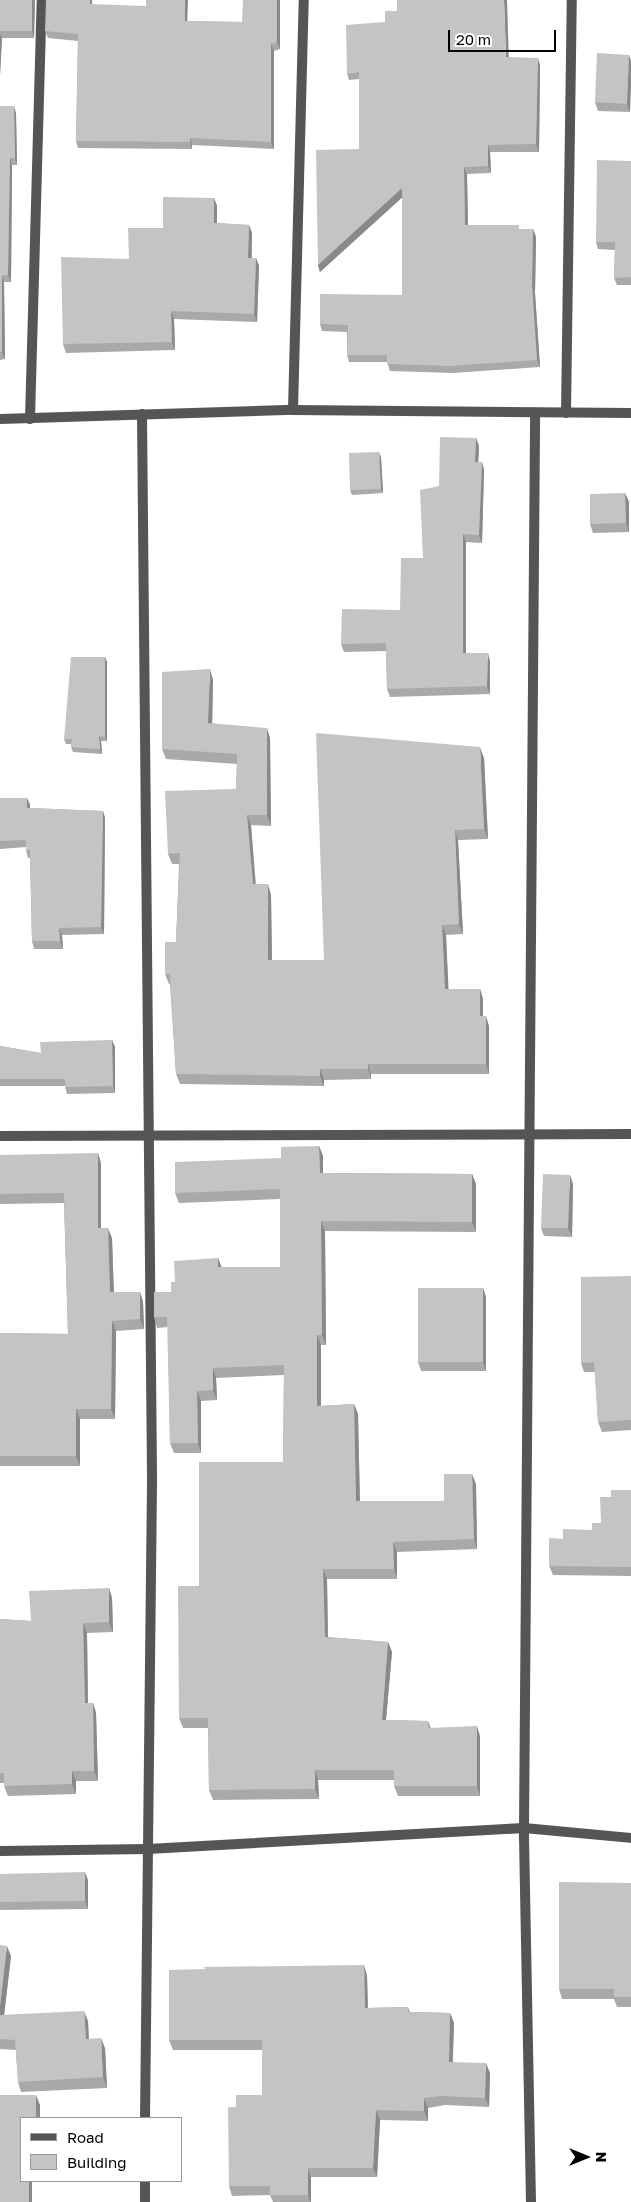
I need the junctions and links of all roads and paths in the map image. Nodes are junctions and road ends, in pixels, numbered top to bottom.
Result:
1 (42, 0) edge
2 (304, 0) edge
3 (572, 0) edge
4 (293, 410) junction
5 (566, 413) junction
6 (631, 413) edge
7 (142, 414) junction
8 (535, 414) junction
9 (30, 418) junction
10 (0, 419) edge
11 (631, 1134) edge
12 (0, 1136) edge
13 (147, 1136) junction
14 (532, 1136) junction
15 (524, 1828) junction
16 (631, 1838) edge
17 (148, 1849) junction
18 (0, 1851) edge
19 (146, 2117) edge
20 (145, 2182) edge
21 (145, 2202) edge
22 (531, 2202) edge

1 - 9 street
2 - 4 street
3 - 5 street
4 - 7 street
4 - 8 street
5 - 6 street
5 - 8 street
7 - 9 street
7 - 13 street
8 - 14 street
9 - 10 street
11 - 14 street
12 - 13 street
13 - 14 street
13 - 17 street
14 - 15 street
15 - 16 street
15 - 17 street
15 - 22 street
17 - 18 street
17 - 19 street
20 - 21 street

